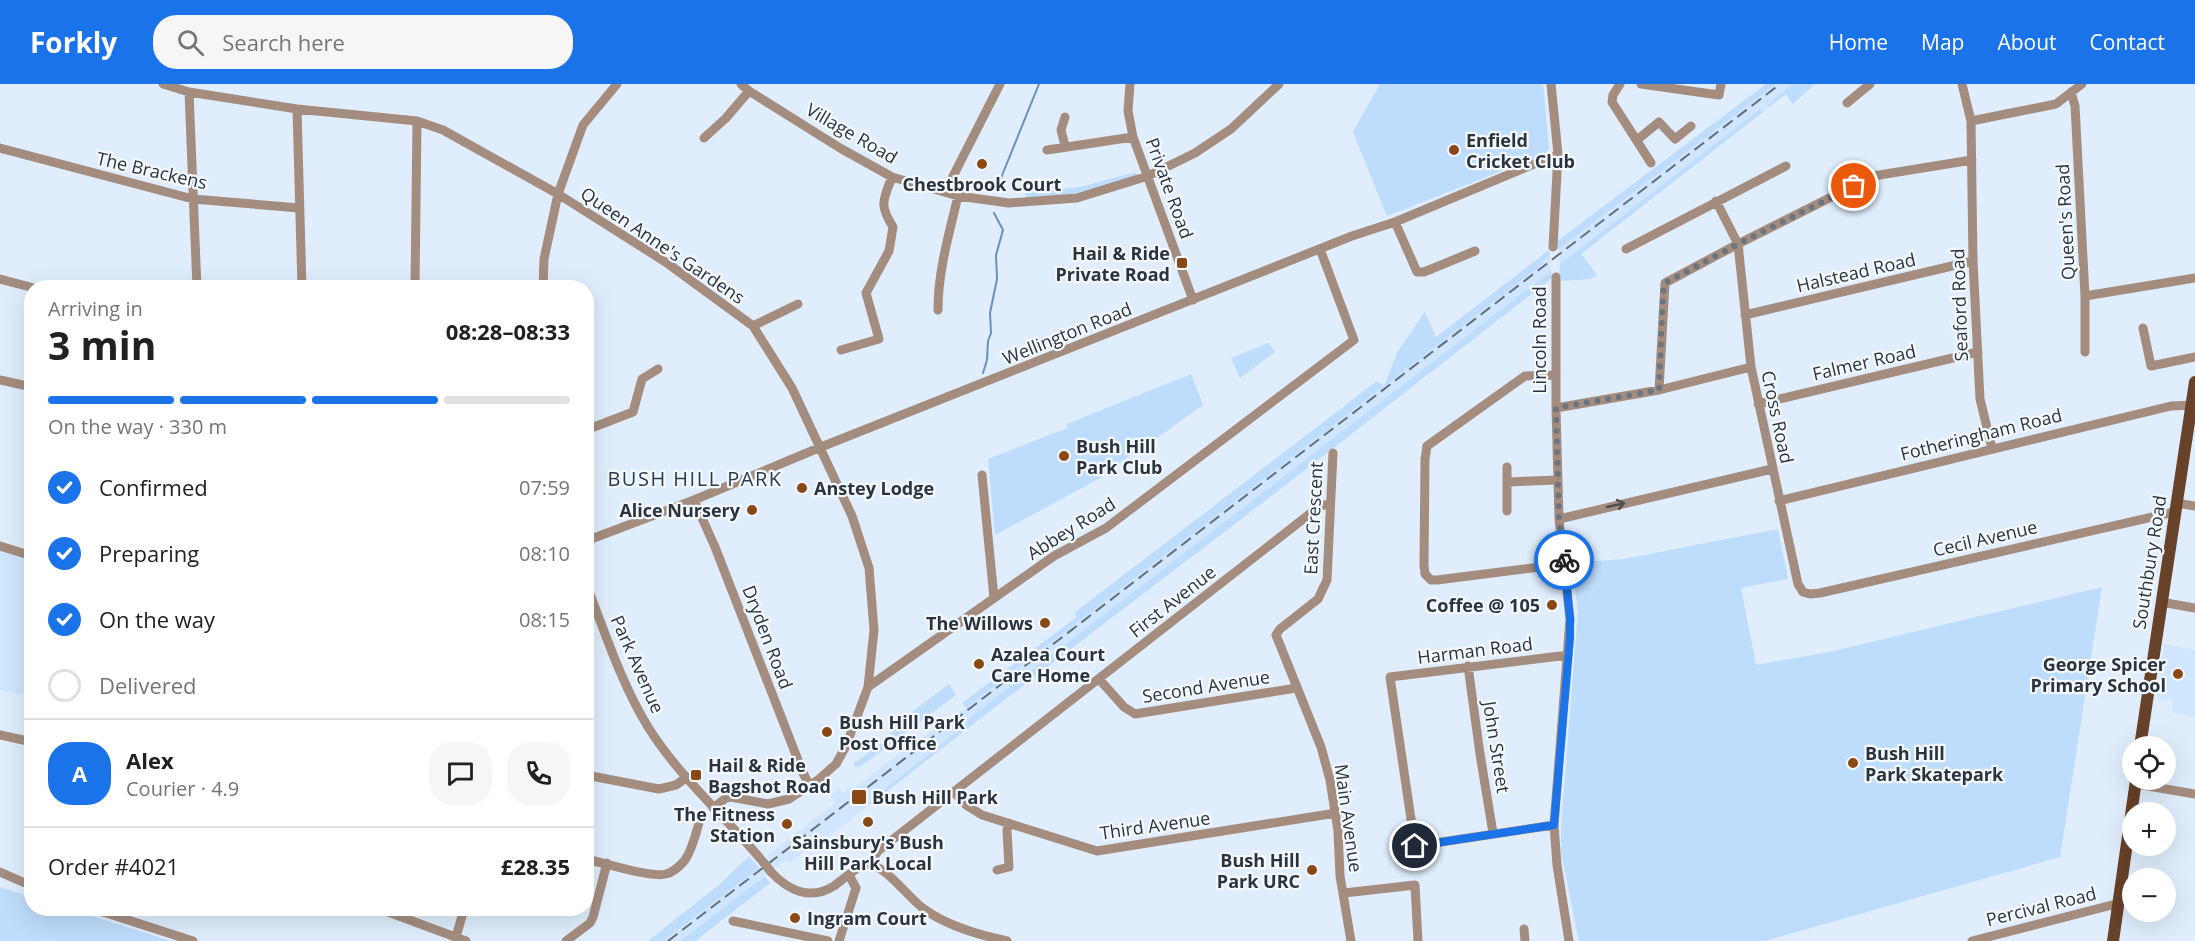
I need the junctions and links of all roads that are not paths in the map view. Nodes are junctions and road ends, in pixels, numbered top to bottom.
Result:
1 (163, 84) edge
2 (617, 84) edge
3 (741, 84) edge
4 (1000, 84) edge
5 (1130, 84) edge
6 (1279, 84) edge
7 (1551, 84) edge
8 (1620, 84) edge
9 (1641, 84) edge
10 (1721, 84) edge
11 (1870, 84) edge
12 (1962, 84) edge
13 (2082, 84) edge
14 (749, 91) junction
15 (189, 92) junction
16 (2071, 92) junction
17 (1847, 103) dead end
18 (297, 109) junction
19 (1065, 117) dead end
20 (417, 121) junction
21 (1971, 121) junction
22 (1691, 126) dead end
23 (1133, 137) junction
24 (704, 138) dead end
25 (1637, 140) junction
26 (1065, 146) junction
27 (0, 148) edge
28 (1047, 150) dead end
29 (1558, 154) junction
30 (1972, 160) junction
31 (1651, 163) dead end
32 (1786, 166) dead end
33 (1148, 176) junction
34 (892, 177) junction
35 (945, 192) junction
36 (558, 194) junction
37 (958, 196) junction
38 (193, 199) junction
39 (1716, 201) junction
40 (299, 208) junction
41 (1395, 222) junction
42 (1738, 244) junction
43 (1553, 246) dead end
44 (1320, 249) junction
45 (1626, 249) dead end
46 (1475, 251) dead end
47 (1973, 261) junction
48 (1556, 278) dead end
49 (2195, 278) edge
50 (0, 279) edge
51 (197, 280) edge
52 (302, 280) edge
53 (416, 280) edge
54 (543, 280) edge
55 (24, 285) edge
56 (2085, 296) junction
57 (1194, 300) junction
58 (798, 304) dead end
59 (938, 310) dead end
60 (1745, 315) junction
61 (753, 327) junction
62 (2143, 328) dead end
63 (842, 350) dead end
64 (1978, 352) junction
65 (2085, 352) dead end
66 (2195, 357) edge
67 (1751, 367) junction
68 (658, 369) dead end
69 (1556, 375) junction
70 (0, 380) edge
71 (2195, 382) edge
72 (24, 385) edge
73 (1659, 390) junction
74 (1758, 404) junction
75 (2189, 405) edge
76 (1556, 408) junction
77 (594, 427) edge
78 (821, 447) junction
79 (1992, 448) junction
80 (1333, 453) dead end
81 (1507, 467) dead end
82 (1772, 469) junction
83 (980, 479) dead end
84 (1558, 480) junction
85 (1507, 482) junction
86 (694, 500) junction
87 (1779, 501) junction
88 (1330, 505) junction
89 (2195, 506) edge
90 (2175, 507) junction
91 (1507, 511) dead end
92 (1559, 519) junction
93 (594, 538) edge
94 (0, 546) edge
95 (24, 553) edge
96 (1564, 564) junction
97 (1803, 592) joint
98 (994, 598) junction
99 (2161, 602) junction
100 (594, 604) edge
101 (2195, 608) edge
102 (1276, 635) joint
103 (1568, 655) junction
104 (1468, 666) junction
105 (1099, 679) junction
106 (868, 687) junction
107 (1296, 688) junction
108 (0, 735) edge
109 (2142, 736) edge
110 (24, 740) edge
111 (594, 777) edge
112 (687, 777) junction
113 (810, 786) junction
114 (2135, 790) edge
115 (2175, 790) edge
116 (955, 793) junction
117 (2195, 794) edge
118 (713, 808) junction
119 (1336, 813) junction
120 (700, 819) dead end
121 (1009, 823) junction
122 (1554, 825) junction
123 (1493, 833) junction
124 (594, 861) edge
125 (607, 863) junction
126 (870, 864) junction
127 (997, 870) dead end
128 (0, 872) edge
129 (849, 875) junction
130 (24, 882) edge
131 (1344, 893) junction
132 (2118, 906) junction
133 (594, 913) edge
134 (116, 916) edge
135 (399, 916) edge
136 (463, 916) edge
137 (593, 916) edge
138 (733, 921) dead end
139 (1524, 929) dead end
140 (461, 939) edge
141 (1351, 940) edge
142 (193, 941) edge
143 (566, 941) edge
144 (828, 941) edge
145 (839, 941) edge
146 (1007, 941) edge
147 (1341, 941) edge
148 (1418, 941) edge
149 (1525, 941) edge
150 (1569, 941) edge
151 (1972, 941) edge
152 (2113, 941) edge

1 - 15 street, Queen Anne's Gardens
2 - 36 street
3 - 14 street, Village Road
4 - 35 street
5 - 23 street, Private Road
6 - 33 street, Village Road
7 - 29 street
8 - 25 street
9 - 10 street
11 - 17 street
12 - 21 street, Seaford Road
13 - 16 street
14 - 24 street
14 - 34 street, Village Road
15 - 18 street, Queen Anne's Gardens
15 - 38 street
16 - 21 street
16 - 56 street, Queen's Road
18 - 20 street, Queen Anne's Gardens
18 - 40 street
19 - 26 street
20 - 36 street, Queen Anne's Gardens
20 - 53 street
21 - 30 street, Seaford Road
22 - 25 street
23 - 26 street
23 - 33 street, Private Road
25 - 31 street
26 - 28 street
27 - 38 street, The Brackens
29 - 41 street, Wellington Road
29 - 43 street
30 - 42 street
30 - 47 street, Seaford Road
32 - 39 street
33 - 37 street, Village Road
33 - 57 street, Private Road
34 - 35 street, Village Road
34 - 63 street
35 - 37 street, Village Road
36 - 54 street
36 - 61 street, Queen Anne's Gardens
37 - 59 street
38 - 40 street, The Brackens
38 - 51 street
39 - 42 street
39 - 45 street
40 - 52 street
41 - 44 street, Wellington Road
41 - 46 street
42 - 60 street, Cross Road
42 - 73 street
44 - 57 street, Wellington Road
44 - 98 street, Abbey Road
47 - 60 street, Halstead Road
47 - 64 street, Seaford Road
48 - 69 street, Lincoln Road
49 - 56 street
50 - 55 street
56 - 65 street, Queen's Road
57 - 78 street, Wellington Road
58 - 61 street
60 - 67 street, Cross Road
61 - 78 street, Queen Anne's Gardens
62 - 66 street
64 - 74 street, Falmer Road
64 - 79 street, Seaford Road
67 - 73 street
67 - 74 street, Cross Road
68 - 77 street
69 - 76 street, Lincoln Road
69 - 96 street
70 - 72 street
71 - 75 main road, Southbury Road
73 - 76 street
74 - 82 street, Cross Road
75 - 79 street, Fotheringham Road
75 - 90 main road, Southbury Road
76 - 84 street, Lincoln Road
78 - 86 street, Wellington Road
78 - 106 street, Queen Anne's Gardens
79 - 87 street, Fotheringham Road
80 - 88 street, East Crescent
81 - 85 street
82 - 87 street, Cross Road
92 -> 82 street
83 - 98 street
84 - 85 street
84 - 92 street, Lincoln Road
85 - 91 street
86 - 93 street, Wellington Road
86 - 113 street, Dryden Road
87 - 97 street, Cross Road
88 - 102 street, East Crescent
88 - 105 street, First Avenue
89 - 90 street
90 - 97 street, Cecil Avenue
90 - 99 main road, Southbury Road
92 - 96 street, Lincoln Road
94 - 95 street
96 - 103 street, Lincoln Road
98 - 106 street, Abbey Road
99 - 101 street
99 - 109 main road, Southbury Road
100 - 112 street, Park Avenue
102 - 107 street, Main Avenue
103 - 104 street, Harman Road
103 - 122 street, Lincoln Road
104 - 123 street, John Street
104 - 123 street, Harman Road
105 - 107 street, Second Avenue
105 - 116 street, First Avenue
106 - 113 street, Queen Anne's Gardens
107 - 119 street, Main Avenue
108 - 110 street
111 - 112 street
112 - 118 street, Park Avenue
113 - 118 street, Queen Anne's Gardens
114 - 132 main road
115 - 117 street
116 - 121 street, Third Avenue
116 - 126 street, First Avenue
118 - 129 street, First Avenue, bridge
119 - 121 street, Third Avenue
119 - 131 street, Main Avenue
120 - 125 street
121 - 127 street
122 - 123 street
122 - 150 street, Lincoln Road
124 - 125 street
125 - 133 street
126 - 129 street, First Avenue
126 - 146 street
128 - 130 street
129 - 145 street
131 - 141 street, Main Avenue
131 - 148 street
132 - 151 street, Percival Road
132 - 152 main road
134 - 142 street
135 - 140 street
136 - 140 street
137 - 143 street
138 - 144 street
139 - 149 street
141 - 147 street

